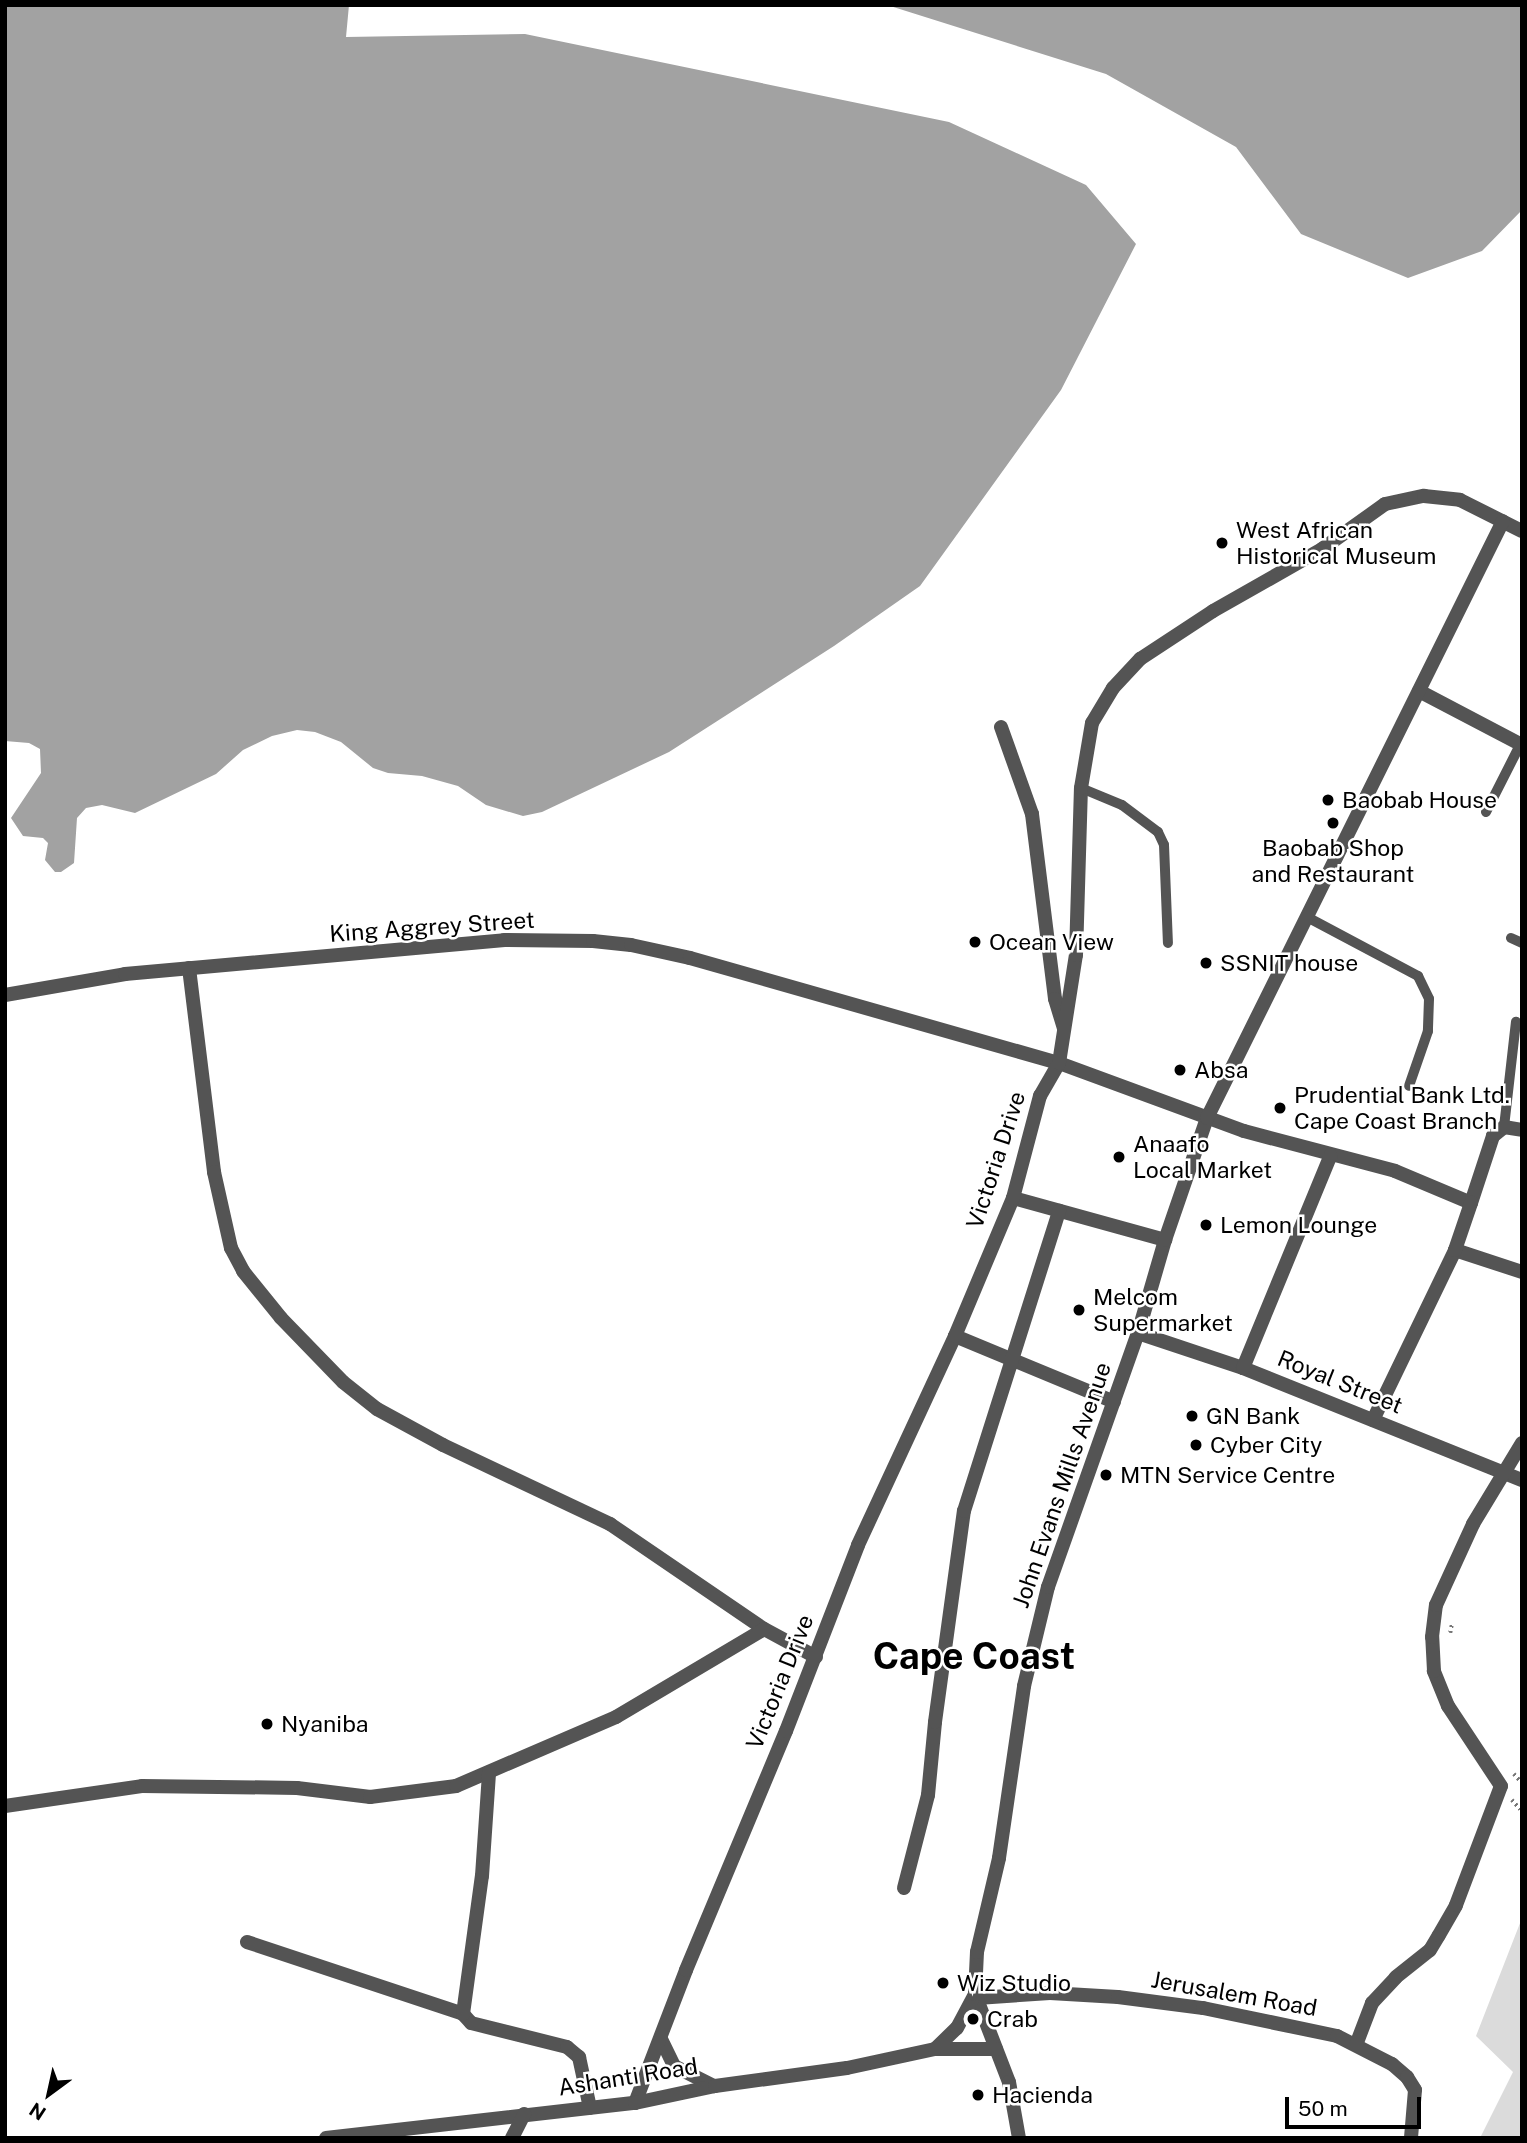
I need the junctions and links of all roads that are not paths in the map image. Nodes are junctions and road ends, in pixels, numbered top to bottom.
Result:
1 (1503, 521) junction
2 (1522, 531) edge
3 (1419, 691) junction
4 (1001, 727) dead end
5 (1521, 745) edge
6 (1081, 788) junction
7 (1486, 812) dead end
8 (1307, 917) junction
9 (1511, 938) dead end
10 (1168, 943) dead end
11 (1522, 943) edge
12 (189, 968) junction
13 (5, 995) edge
14 (1516, 1022) dead end
15 (1065, 1028) junction
16 (1059, 1063) junction
17 (1409, 1086) dead end
18 (1207, 1118) junction
19 (1504, 1127) junction
20 (1522, 1130) edge
21 (1331, 1155) junction
22 (1013, 1198) junction
23 (1471, 1203) junction
24 (1059, 1211) junction
25 (1165, 1240) junction
26 (1455, 1250) junction
27 (1522, 1272) edge
28 (1138, 1334) junction
29 (955, 1336) junction
30 (1013, 1360) junction
31 (1243, 1368) junction
32 (1114, 1402) junction
33 (1373, 1420) junction
34 (1520, 1452) edge
35 (1504, 1472) junction
36 (1522, 1480) edge
37 (764, 1629) junction
38 (816, 1657) junction
39 (489, 1772) junction
40 (5, 1806) edge
41 (904, 1888) dead end
42 (247, 1942) dead end
43 (976, 1996) junction
44 (463, 2014) junction
45 (662, 2039) junction
46 (1356, 2045) junction
47 (934, 2049) junction
48 (996, 2049) junction
49 (715, 2086) junction
50 (635, 2103) junction
51 (590, 2108) junction
52 (524, 2114) junction
53 (326, 2138) edge
54 (513, 2138) edge
55 (1019, 2138) edge
56 (1411, 2138) edge

1 - 2 street, Victoria Drive
1 - 3 street, John Evans Mills Avenue
1 - 6 street, Victoria Drive
3 - 5 street
3 - 8 street, John Evans Mills Avenue
4 - 15 street
5 - 7 lane
6 - 10 lane
6 - 15 street, Victoria Drive
8 - 17 lane
8 - 18 street, John Evans Mills Avenue
9 - 11 lane
12 - 13 street, King Aggrey Street
12 - 16 street, King Aggrey Street
12 - 37 street
14 - 19 lane
15 - 16 street, Victoria Drive
16 - 18 street, King Aggrey Street
16 - 22 street, Victoria Drive
18 - 21 street, King Aggrey Street
18 - 25 street, John Evans Mills Avenue
19 - 20 street
19 - 23 street
21 - 23 street, King Aggrey Street
21 - 31 street
22 - 24 street
22 - 29 street, Victoria Drive
23 - 26 street
24 - 25 street
24 - 30 street
25 - 28 street, John Evans Mills Avenue
26 - 27 street
26 - 33 street
28 - 31 street, Royal Street
28 - 32 street, John Evans Mills Avenue
29 - 30 street
29 - 38 street, Victoria Drive
30 - 32 street
30 - 41 street
31 - 33 street, Royal Street
32 - 43 street, John Evans Mills Avenue
33 - 35 street, Royal Street
34 - 35 street
35 - 36 street, Royal Street
35 - 46 street
37 - 38 street
37 - 39 street
38 - 45 street, Victoria Drive
39 - 40 street
39 - 44 street
42 - 44 street
43 - 46 street, Jerusalem Road
43 - 47 street
43 - 48 street
44 - 51 street
45 - 49 street
45 - 50 street, Victoria Drive
46 - 56 street, Jerusalem Road
47 - 48 street, Ashanti Road
47 - 49 street, Ashanti Road
48 - 55 street
49 - 50 street, Ashanti Road
50 - 51 street, Ashanti Road
51 - 52 street, Ashanti Road
52 - 53 street, Ashanti Road
52 - 54 street

